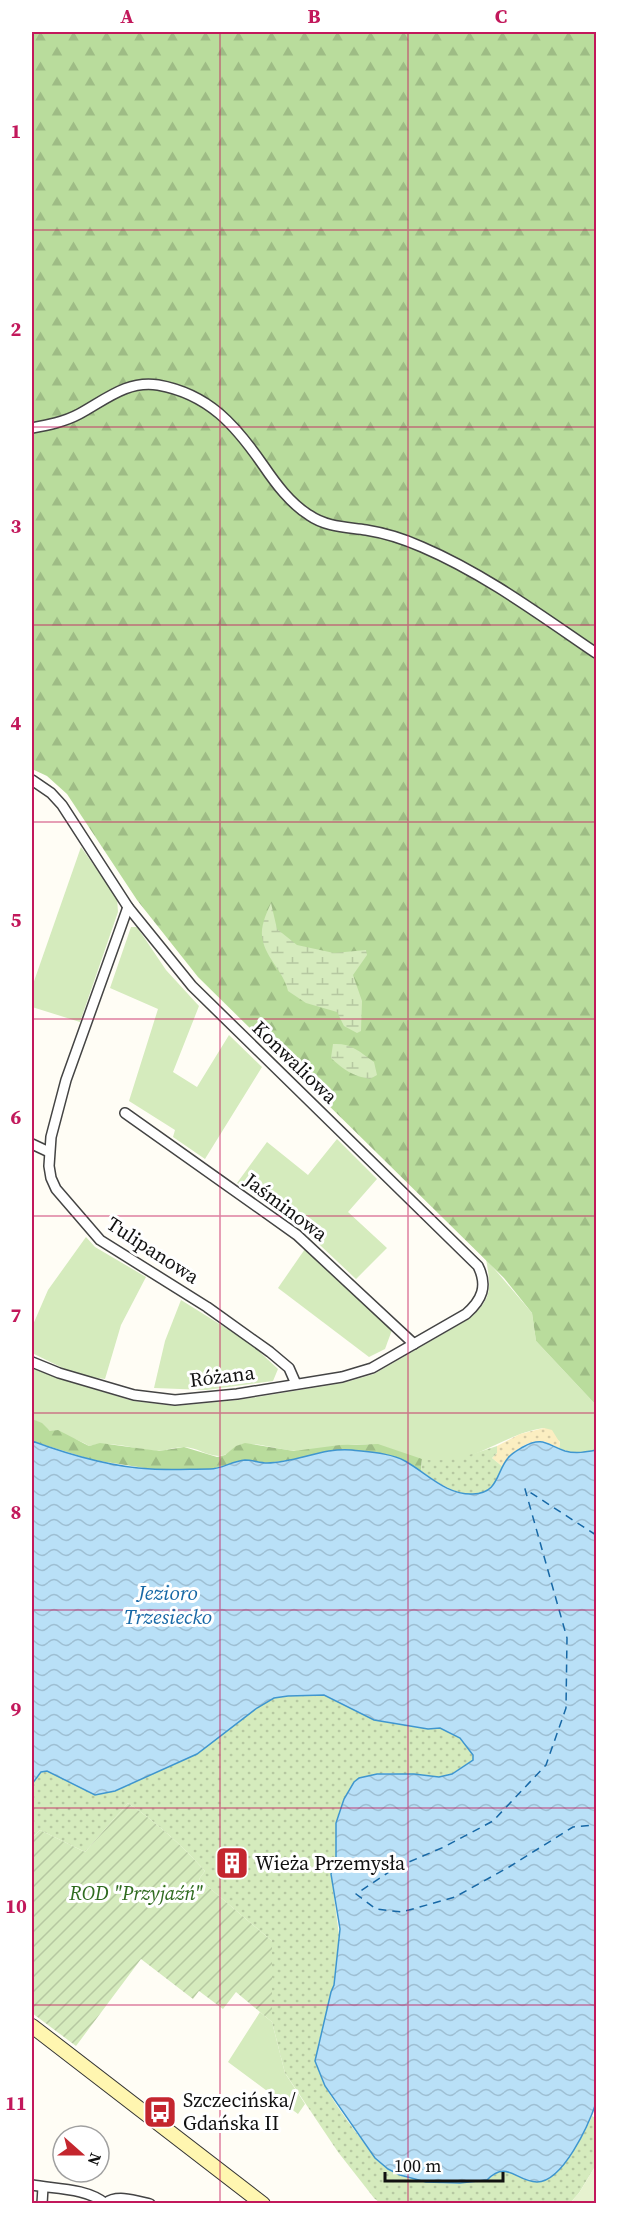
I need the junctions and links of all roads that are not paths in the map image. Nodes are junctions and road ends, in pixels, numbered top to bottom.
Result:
1 (32, 428) edge
2 (597, 653) edge
3 (32, 780) edge
4 (128, 908) junction
5 (125, 1113) dead end
6 (32, 1144) edge
7 (49, 1152) junction
8 (414, 1344) junction
9 (32, 1362) edge
10 (296, 1384) junction
11 (32, 2026) edge
12 (32, 2185) edge
13 (43, 2187) junction
14 (42, 2204) edge
15 (150, 2204) edge
16 (263, 2204) edge

1 - 2 street
3 - 4 street, Konwaliowa
4 - 7 street, Tulipanowa
4 - 8 street, Konwaliowa
5 - 8 street, Jaśminowa
6 - 7 street
7 - 10 street, Tulipanowa
8 - 10 street, Różana
9 - 10 street, Różana
11 - 16 street
12 - 13 street
13 - 14 street
13 - 15 street

